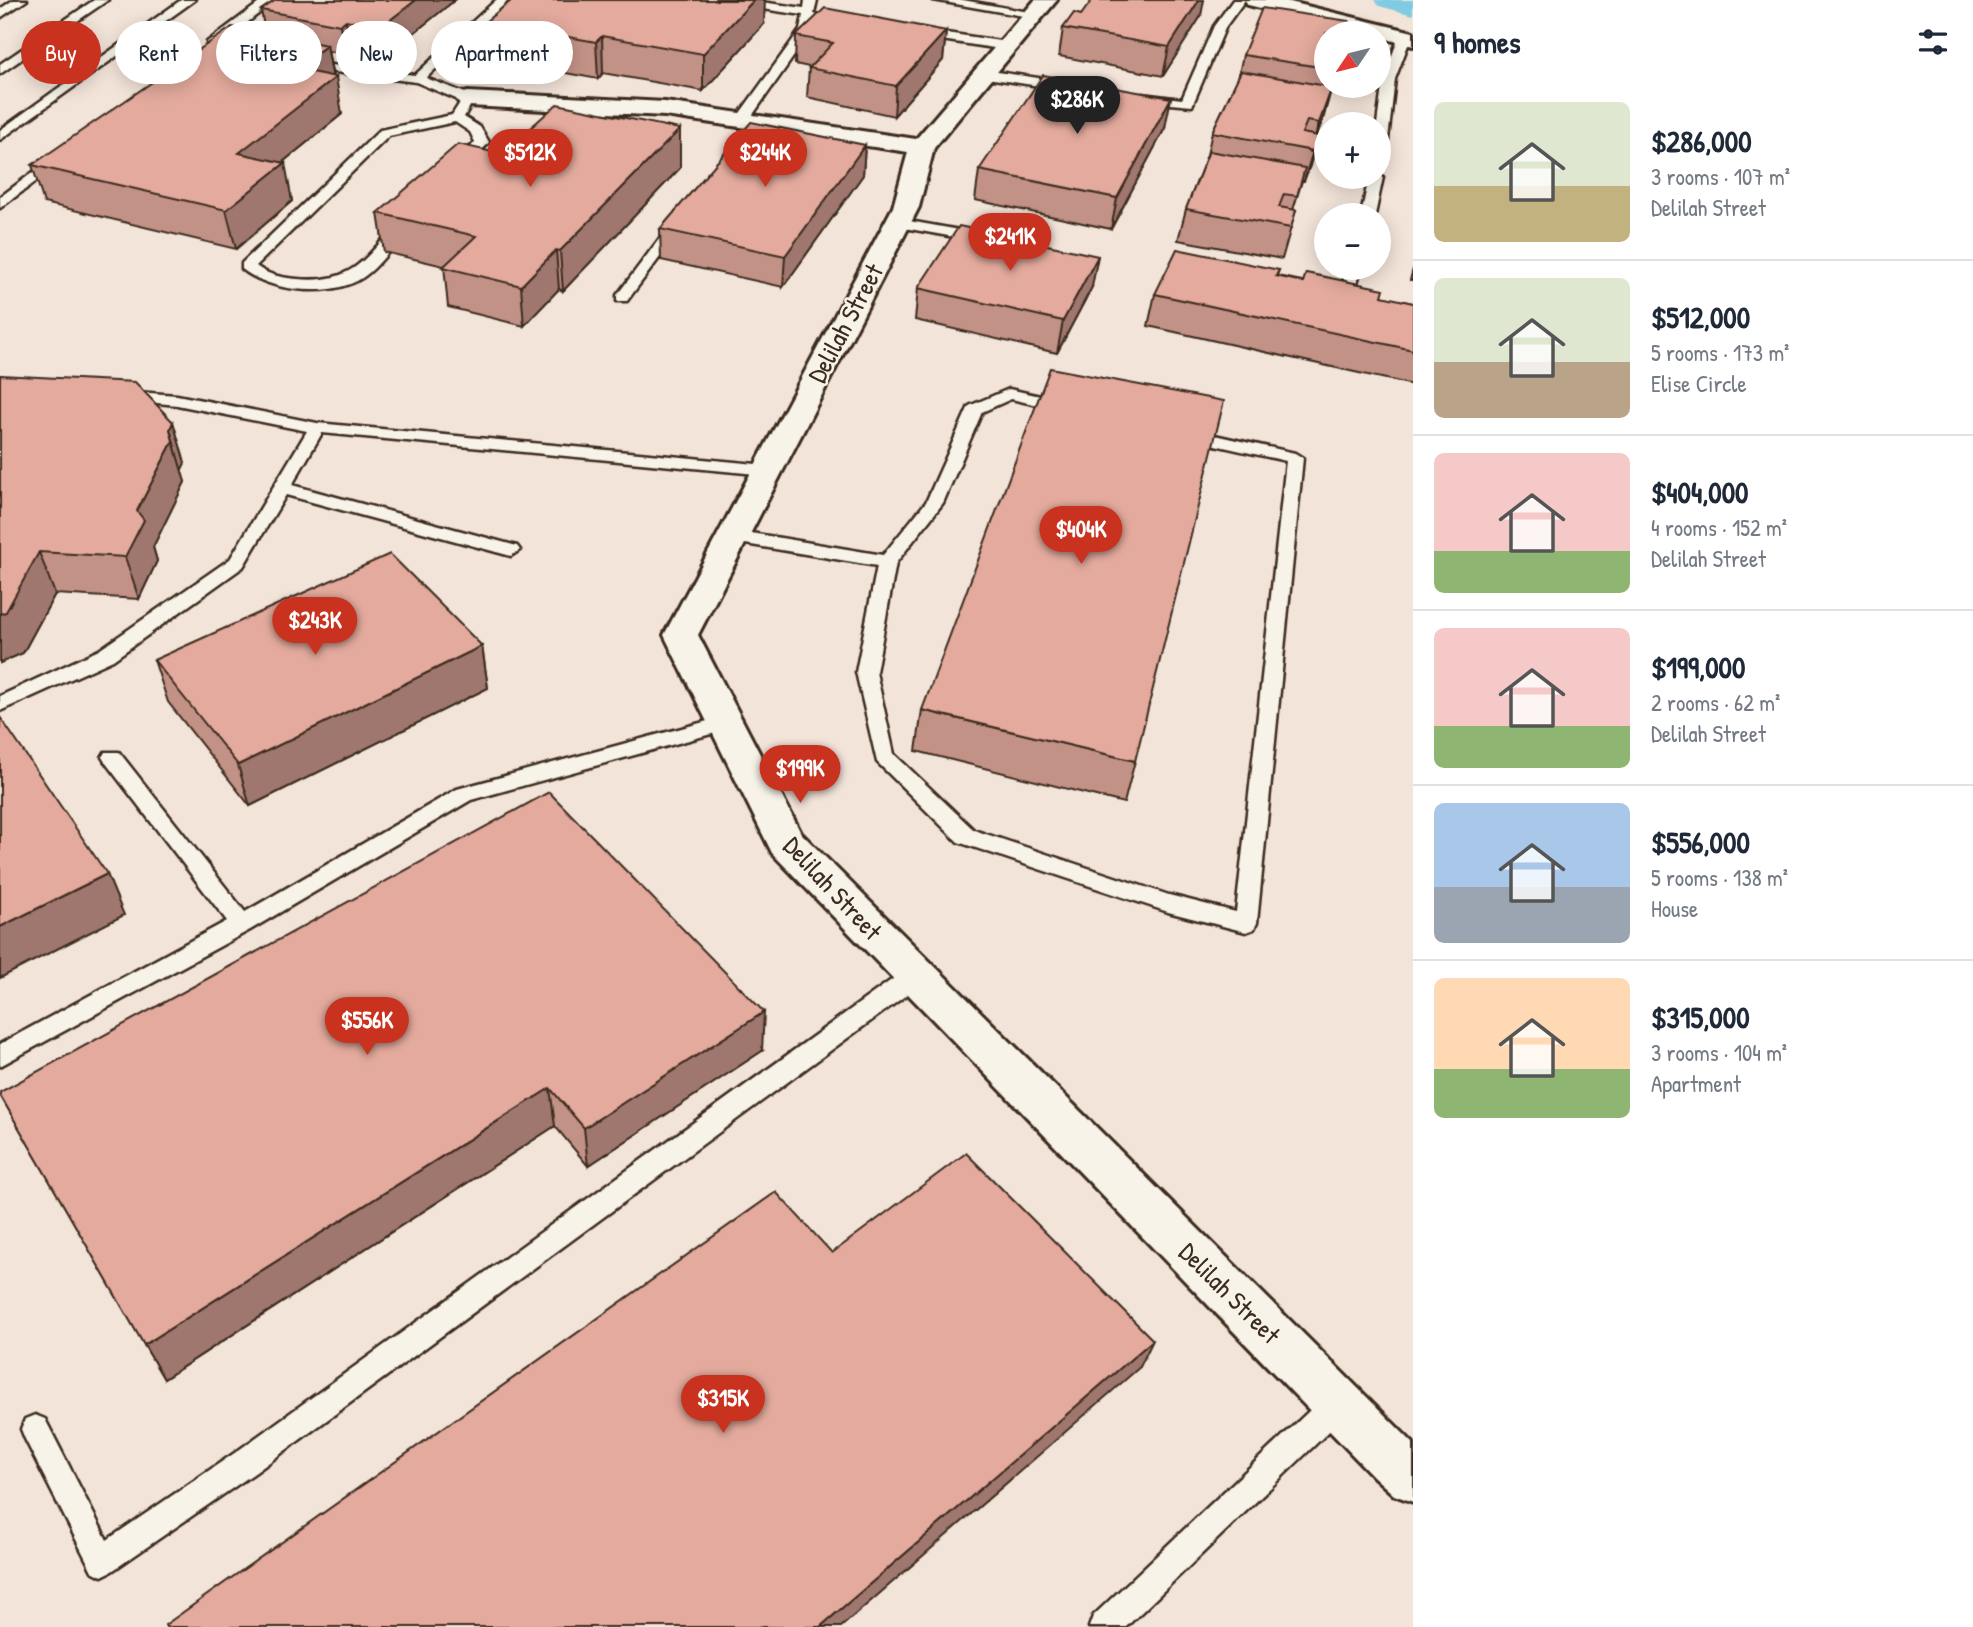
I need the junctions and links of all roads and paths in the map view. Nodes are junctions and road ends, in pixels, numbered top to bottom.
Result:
1 (21, 0) edge
2 (102, 0) edge
3 (189, 0) edge
4 (270, 0) edge
5 (503, 0) edge
6 (722, 0) edge
7 (939, 0) edge
8 (1239, 0) edge
9 (1256, 0) edge
10 (1040, 7) edge
11 (809, 10) edge
12 (0, 13) edge
13 (857, 24) edge
14 (901, 30) edge
15 (1409, 38) edge
16 (202, 51) edge
17 (996, 60) junction
18 (322, 66) edge
19 (0, 70) edge
20 (418, 79) junction
21 (1076, 88) edge
22 (1128, 96) edge
23 (462, 109) junction
24 (1385, 112) edge
25 (747, 125) junction
26 (0, 136) edge
27 (922, 147) junction
28 (65, 155) edge
29 (447, 179) edge
30 (0, 204) edge
31 (414, 214) edge
32 (683, 216) edge
33 (898, 223) junction
34 (1001, 242) edge
35 (1351, 280) edge
36 (1349, 287) edge
37 (622, 298) dead end
38 (109, 395) edge
39 (317, 428) junction
40 (768, 470) junction
41 (281, 488) junction
42 (733, 536) junction
43 (511, 550) dead end
44 (887, 562) junction
45 (0, 704) edge
46 (726, 723) junction
47 (112, 757) dead end
48 (242, 925) junction
49 (916, 975) junction
50 (0, 1056) edge
51 (1338, 1403) junction
52 (35, 1429) dead end
53 (1413, 1476) edge
54 (1104, 1627) edge

1 - 12 lane
2 - 19 lane
3 - 26 lane
4 - 16 lane
5 - 20 lane
6 - 11 lane
7 - 10 lane
8 - 22 lane
9 - 15 street
10 - 17 street, Delilah Street
11 - 13 lane
11 - 25 lane
14 - 17 lane
15 - 24 lane
17 - 21 lane
17 - 27 street, Delilah Street
18 - 20 lane
20 - 23 lane
23 - 25 street
23 - 29 lane
23 - 31 lane
25 - 27 street
27 - 33 street, Delilah Street
28 - 30 lane
32 - 37 lane
33 - 34 lane
33 - 40 street, Delilah Street
35 - 36 lane
38 - 39 lane
39 - 40 lane
39 - 41 lane
40 - 42 street, Delilah Street
41 - 43 lane
41 - 45 lane
42 - 44 lane
42 - 46 street, Delilah Street
44 - 44 lane
46 - 48 lane
46 - 49 street, Delilah Street
47 - 48 lane
48 - 50 lane
49 - 51 street, Delilah Street
49 - 52 lane
51 - 53 street, Delilah Street
51 - 54 lane

